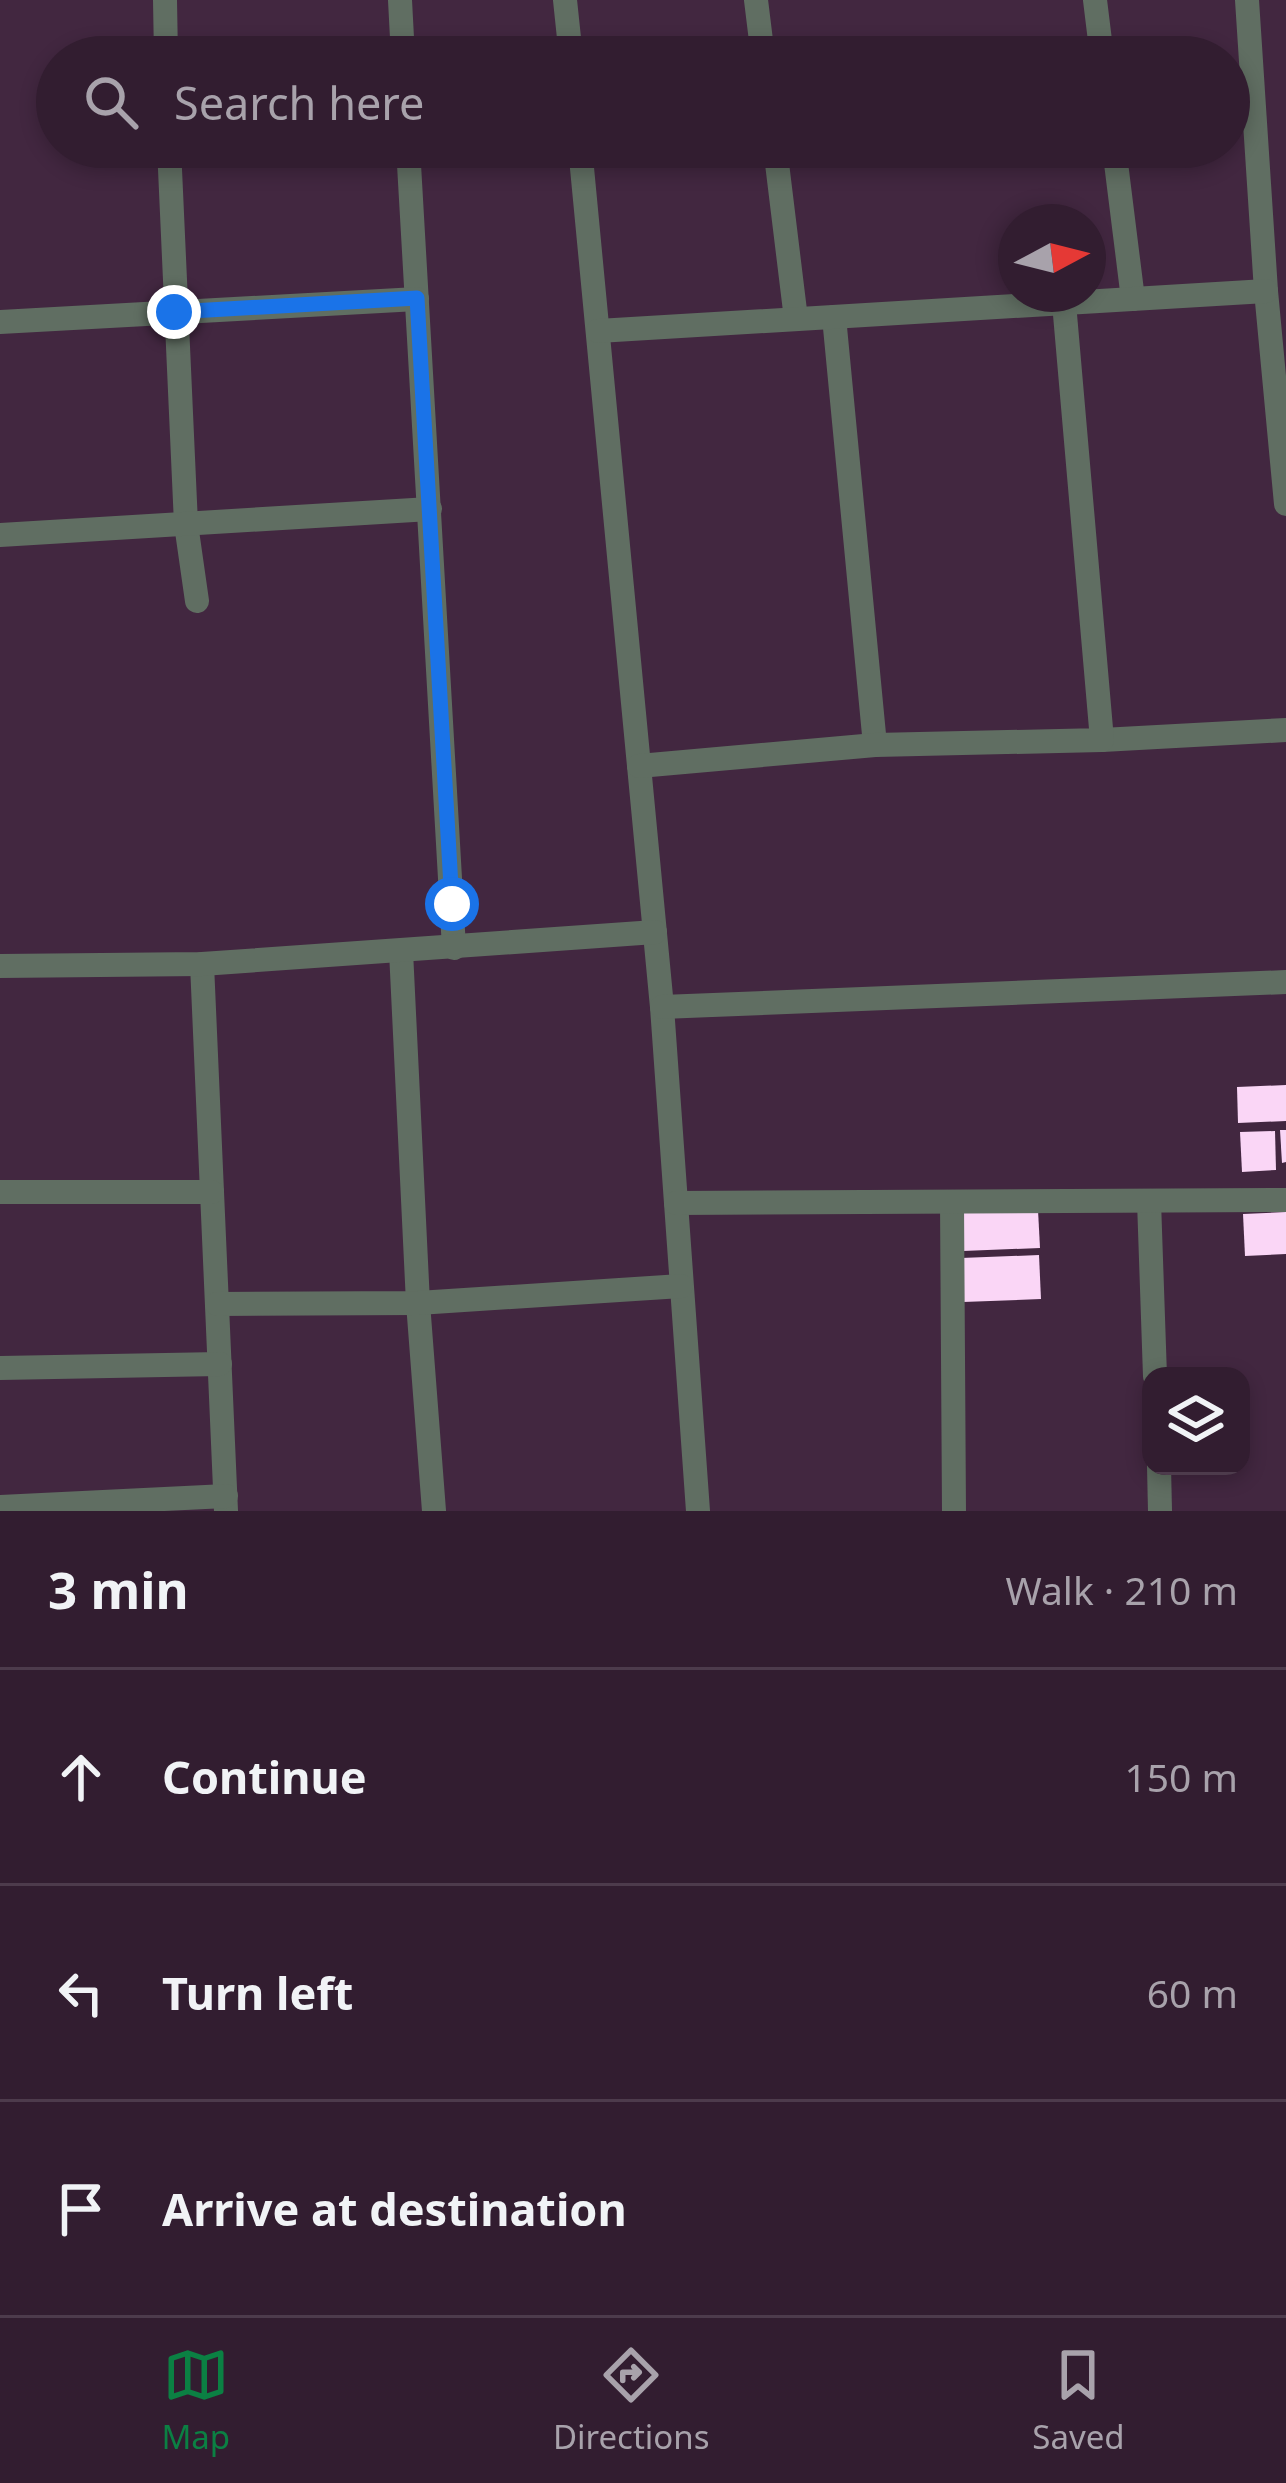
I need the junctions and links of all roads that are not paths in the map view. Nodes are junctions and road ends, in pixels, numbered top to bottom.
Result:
1 (165, 0) edge
2 (400, 0) edge
3 (565, 0) edge
4 (756, 0) edge
5 (1095, 0) edge
6 (1247, 0) edge
7 (166, 36) edge
8 (402, 36) edge
9 (569, 36) edge
10 (760, 36) edge
11 (1099, 36) edge
12 (1249, 36) edge
13 (1250, 46) edge
14 (170, 168) edge
15 (409, 168) edge
16 (582, 168) edge
17 (778, 168) edge
18 (1117, 168) edge
19 (1266, 291) junction
20 (417, 298) junction
21 (1133, 298) junction
22 (1106, 300) edge
23 (998, 307) edge
24 (174, 312) junction
25 (1065, 312) edge
26 (834, 317) junction
27 (796, 319) junction
28 (0, 322) edge
29 (598, 331) junction
30 (1286, 500) edge
31 (430, 508) junction
32 (186, 524) junction
33 (0, 536) edge
34 (197, 602) dead end
35 (1286, 730) edge
36 (1102, 740) junction
37 (875, 745) junction
38 (640, 766) junction
39 (655, 932) junction
40 (454, 948) junction
41 (401, 951) junction
42 (202, 964) junction
43 (0, 966) edge
44 (1286, 982) edge
45 (662, 1007) junction
46 (0, 1192) edge
47 (212, 1192) junction
48 (1286, 1200) edge
49 (1149, 1201) junction
50 (952, 1202) junction
51 (676, 1203) junction
52 (681, 1286) junction
53 (418, 1303) junction
54 (217, 1304) junction
55 (220, 1364) junction
56 (1155, 1367) edge
57 (0, 1368) edge
58 (1159, 1475) edge
59 (226, 1503) edge
60 (0, 1507) edge
61 (434, 1511) edge
62 (698, 1511) edge
63 (953, 1511) edge
64 (1160, 1511) edge

1 - 7 street
2 - 8 street
3 - 9 street
4 - 10 street
5 - 11 street
6 - 12 street
13 - 19 street
14 - 24 street
15 - 20 street
16 - 29 street
17 - 27 street
18 - 21 street
19 - 21 street
19 - 30 street
20 - 24 street
20 - 31 street
21 - 22 street
23 - 26 street
24 - 28 street
24 - 32 street
25 - 36 street
26 - 27 street
26 - 37 street
27 - 29 street
29 - 38 street
31 - 32 street
31 - 40 street
32 - 33 street
32 - 34 street
35 - 36 street
36 - 37 street
37 - 38 street
38 - 39 street
39 - 40 street
39 - 45 street
40 - 41 street
41 - 42 street
41 - 53 street
42 - 43 street
42 - 47 street
44 - 45 street
45 - 51 street
46 - 47 street
47 - 54 street
48 - 49 street
49 - 50 street
49 - 56 street
50 - 51 street
50 - 63 street
51 - 52 street
52 - 53 street
52 - 62 street
53 - 54 street
53 - 61 street
54 - 55 street
55 - 57 street
55 - 59 street
58 - 64 street
59 - 60 street

